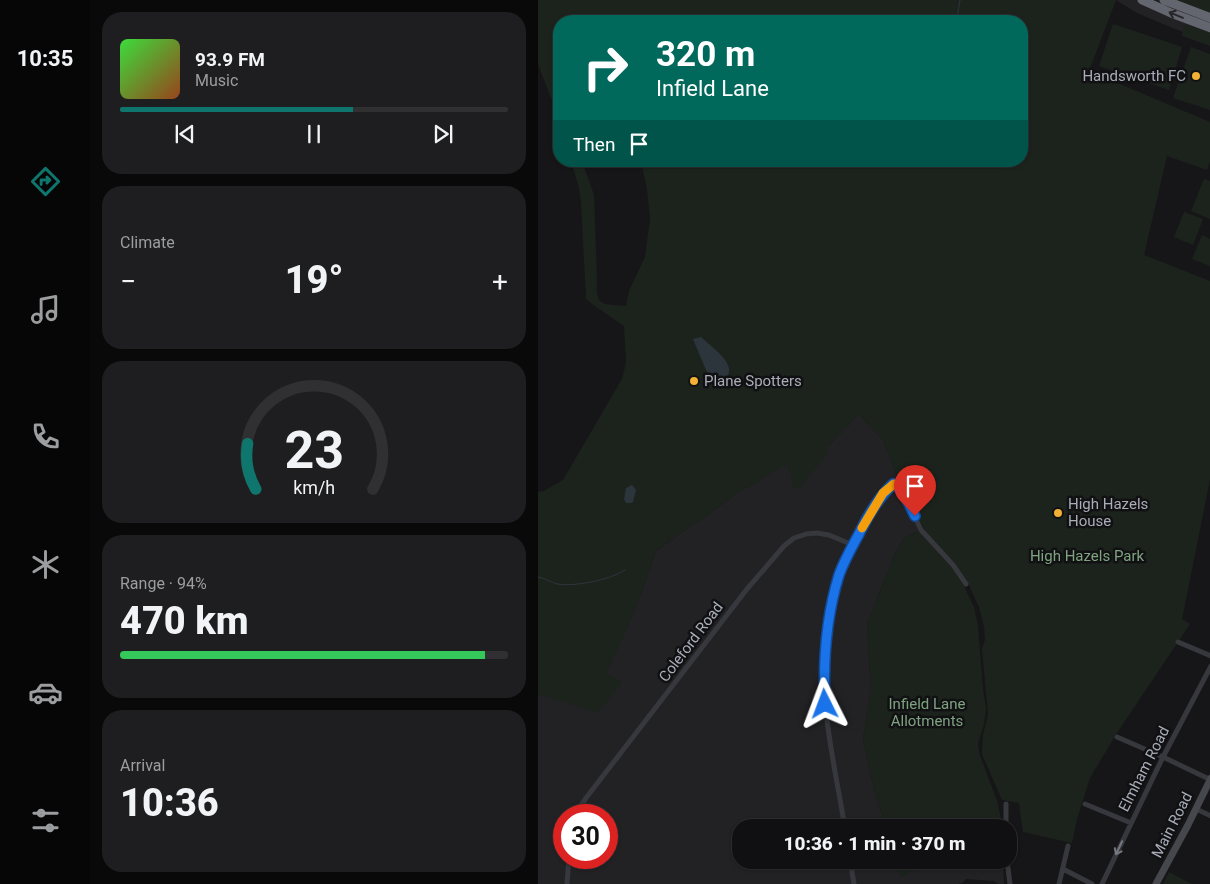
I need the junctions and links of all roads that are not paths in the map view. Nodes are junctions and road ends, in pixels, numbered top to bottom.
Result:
1 (1142, 0) edge
2 (1164, 0) edge
3 (1210, 18) edge
4 (1210, 28) edge
5 (853, 546) junction
6 (966, 584) dead end
7 (1178, 642) dead end
8 (1210, 656) edge
9 (1210, 666) edge
10 (1117, 736) dead end
11 (1163, 757) junction
12 (1210, 779) edge
13 (582, 804) edge
14 (1006, 804) dead end
15 (1085, 804) dead end
16 (1196, 809) junction
17 (1210, 816) edge
18 (844, 819) edge
19 (1006, 819) edge
20 (1131, 823) junction
21 (1068, 846) dead end
22 (568, 869) edge
23 (852, 869) edge
24 (1008, 869) edge
25 (1063, 869) junction
26 (567, 884) edge
27 (854, 884) edge
28 (1010, 884) edge
29 (1059, 884) edge
30 (1092, 884) edge
31 (1102, 884) edge
32 (1156, 884) edge

4 -> 1 highway
2 - 3 highway
5 - 6 street
5 - 13 street, Coleford Road
5 - 18 street
7 - 8 street
9 - 11 street, Elmham Road
10 - 11 street
11 - 12 street
11 - 20 street, Elmham Road
12 - 16 main road, Main Road
14 - 19 street
15 - 20 street
16 - 17 street
16 - 32 main road, Main Road
20 -> 31 street, Elmham Road
21 - 25 street
22 - 26 street
23 - 27 street
24 - 28 street
25 - 29 street
25 - 30 street

